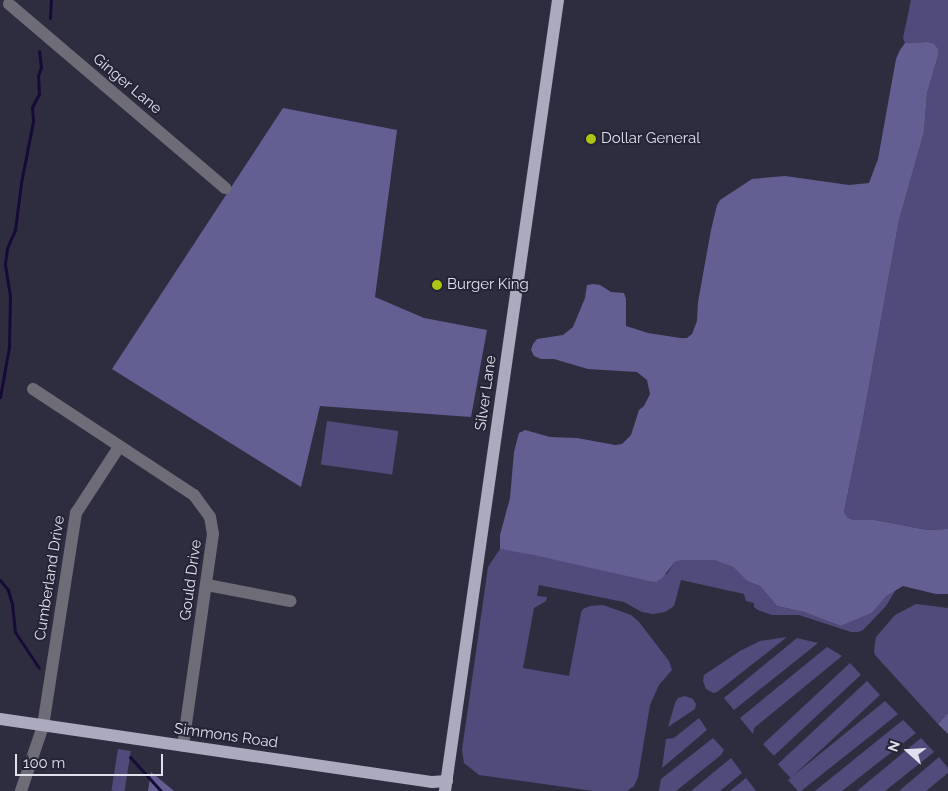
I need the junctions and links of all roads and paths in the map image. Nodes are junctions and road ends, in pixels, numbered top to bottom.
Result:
1 (558, 0) edge
2 (6, 5) edge
3 (225, 188) dead end
4 (33, 389) dead end
5 (119, 447) junction
6 (207, 585) junction
7 (290, 601) dead end
8 (0, 719) edge
9 (43, 726) junction
10 (182, 746) junction
11 (446, 786) edge
12 (21, 791) edge

1 - 11 main road, Silver Lane
2 - 3 street, Ginger Lane
4 - 5 street, Gould Drive
5 - 6 street, Gould Drive
5 - 9 street, Cumberland Drive
6 - 7 street
6 - 10 street, Gould Drive
8 - 9 main road, Simmons Road
9 - 10 main road, Simmons Road
9 - 12 street, Cumberland Drive
10 - 11 main road, Simmons Road

